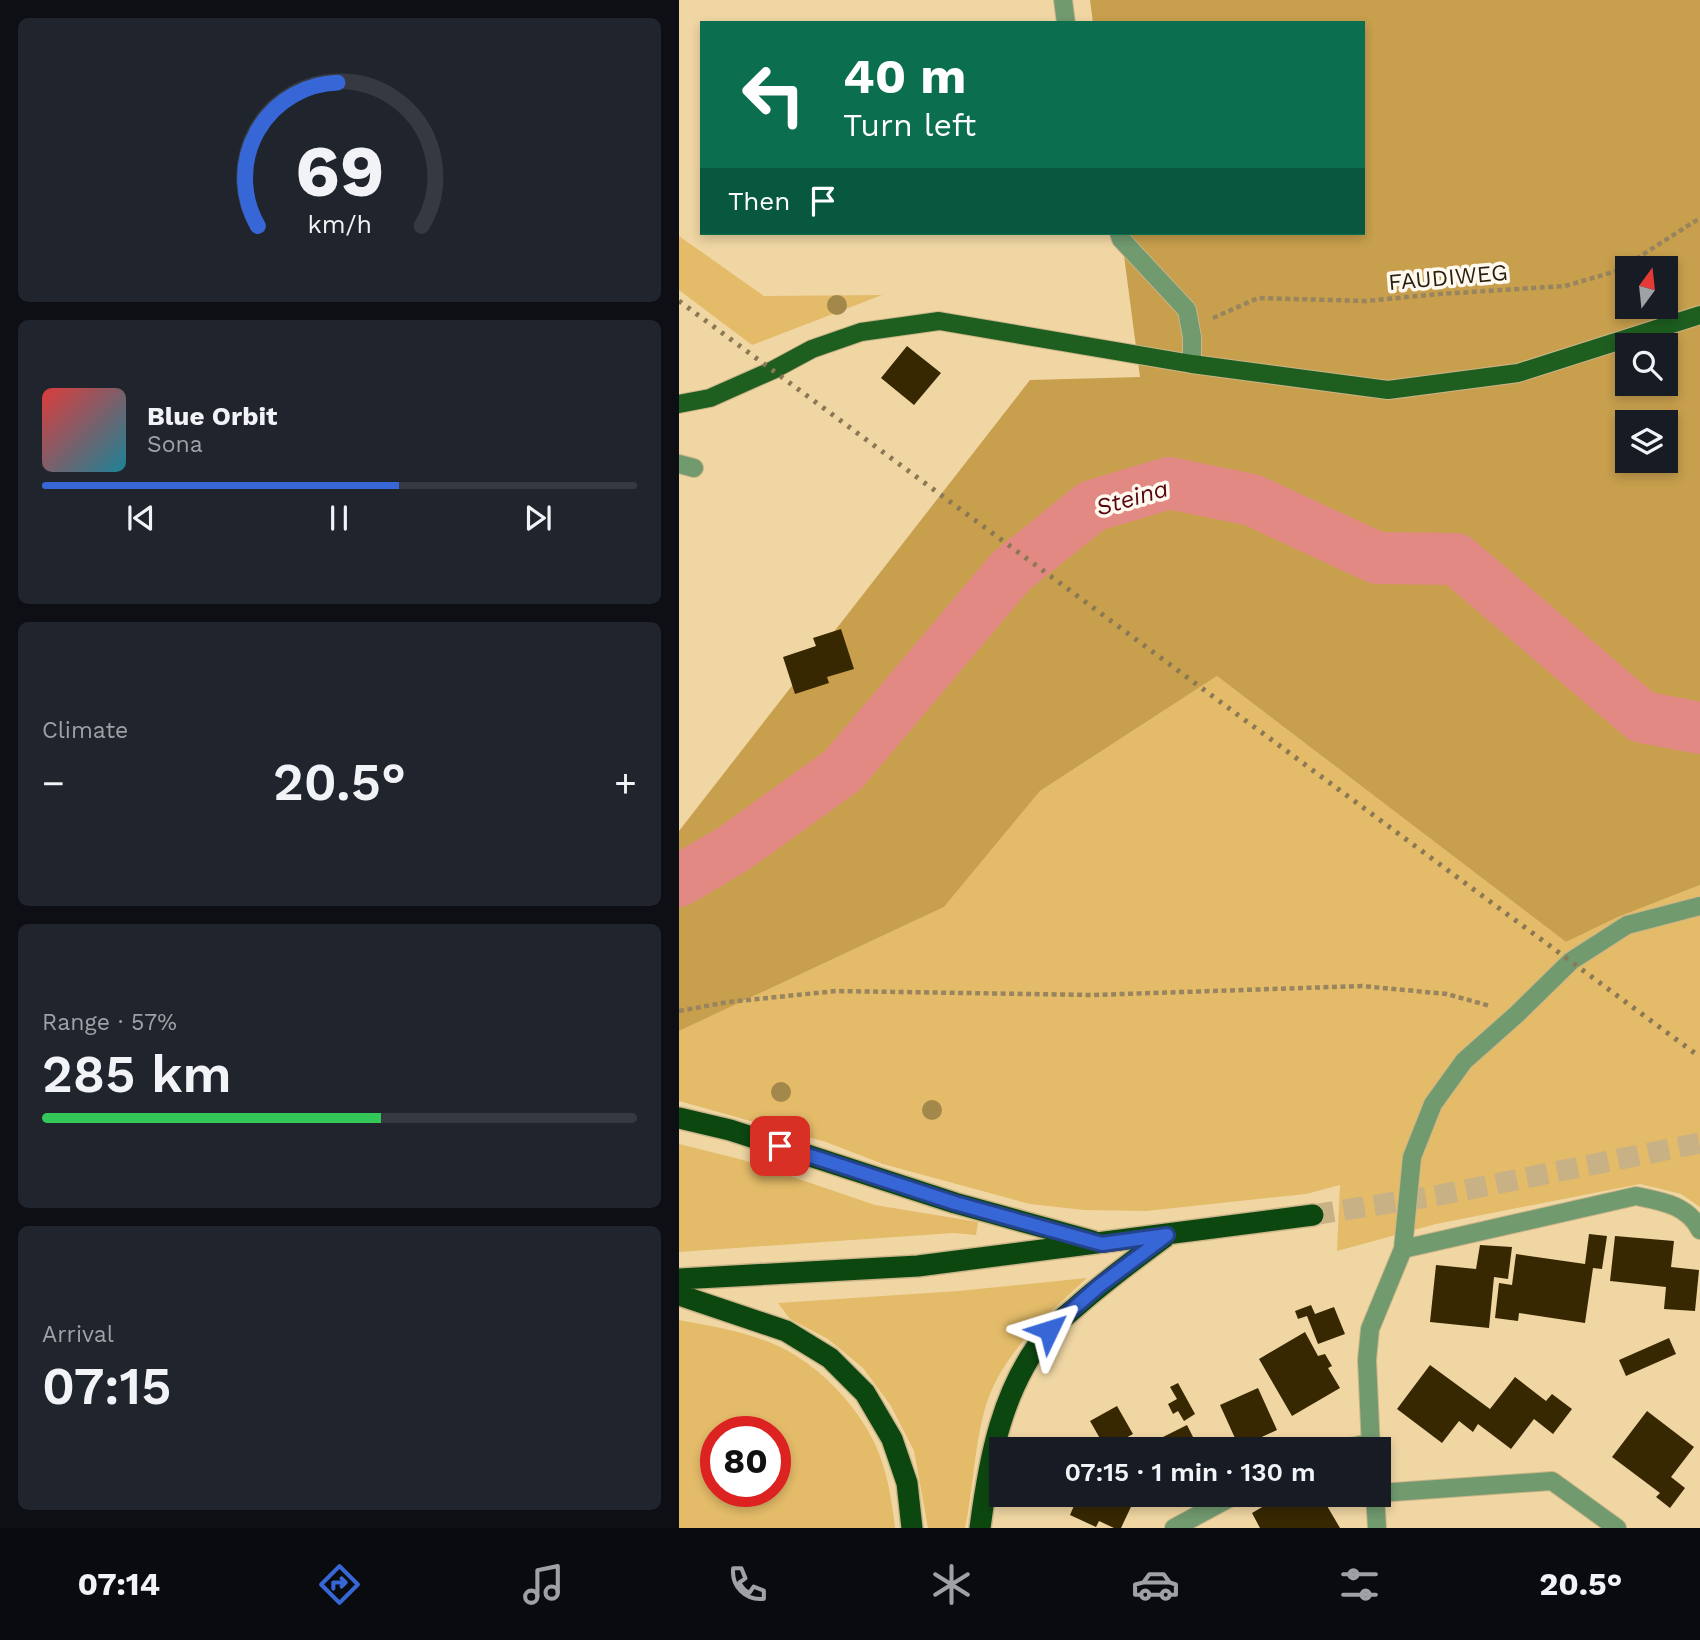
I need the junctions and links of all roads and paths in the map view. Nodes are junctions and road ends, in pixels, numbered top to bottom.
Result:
1 (1063, 0) edge
2 (1066, 21) edge
3 (1700, 218) edge
4 (1120, 235) edge
5 (1700, 315) edge
6 (1192, 337) junction
7 (1192, 364) junction
8 (679, 404) edge
9 (1698, 910) edge
10 (679, 1011) edge
11 (1517, 1014) junction
12 (679, 1118) edge
13 (1313, 1215) tunnel mouth
14 (1700, 1230) edge
15 (1167, 1235) junction
16 (1102, 1244) junction
17 (1403, 1249) junction
18 (679, 1279) edge
19 (679, 1294) edge
20 (1371, 1437) edge
21 (1391, 1493) edge
22 (1213, 1507) edge
23 (1377, 1507) edge
24 (912, 1528) edge
25 (980, 1528) edge
26 (1174, 1528) edge
27 (1377, 1528) edge
28 (1617, 1528) edge

1 - 2 street
3 - 6 path, FAUDIWEG
4 - 6 street
5 - 7 main road
6 - 7 street
7 - 8 main road
9 - 11 street
10 - 11 path
11 - 17 street
12 - 16 highway
13 - 15 highway
14 - 17 street
15 - 16 highway
15 - 25 highway
16 - 18 highway
17 - 20 street
19 - 24 highway
21 - 28 street
22 - 26 street
23 - 27 street

